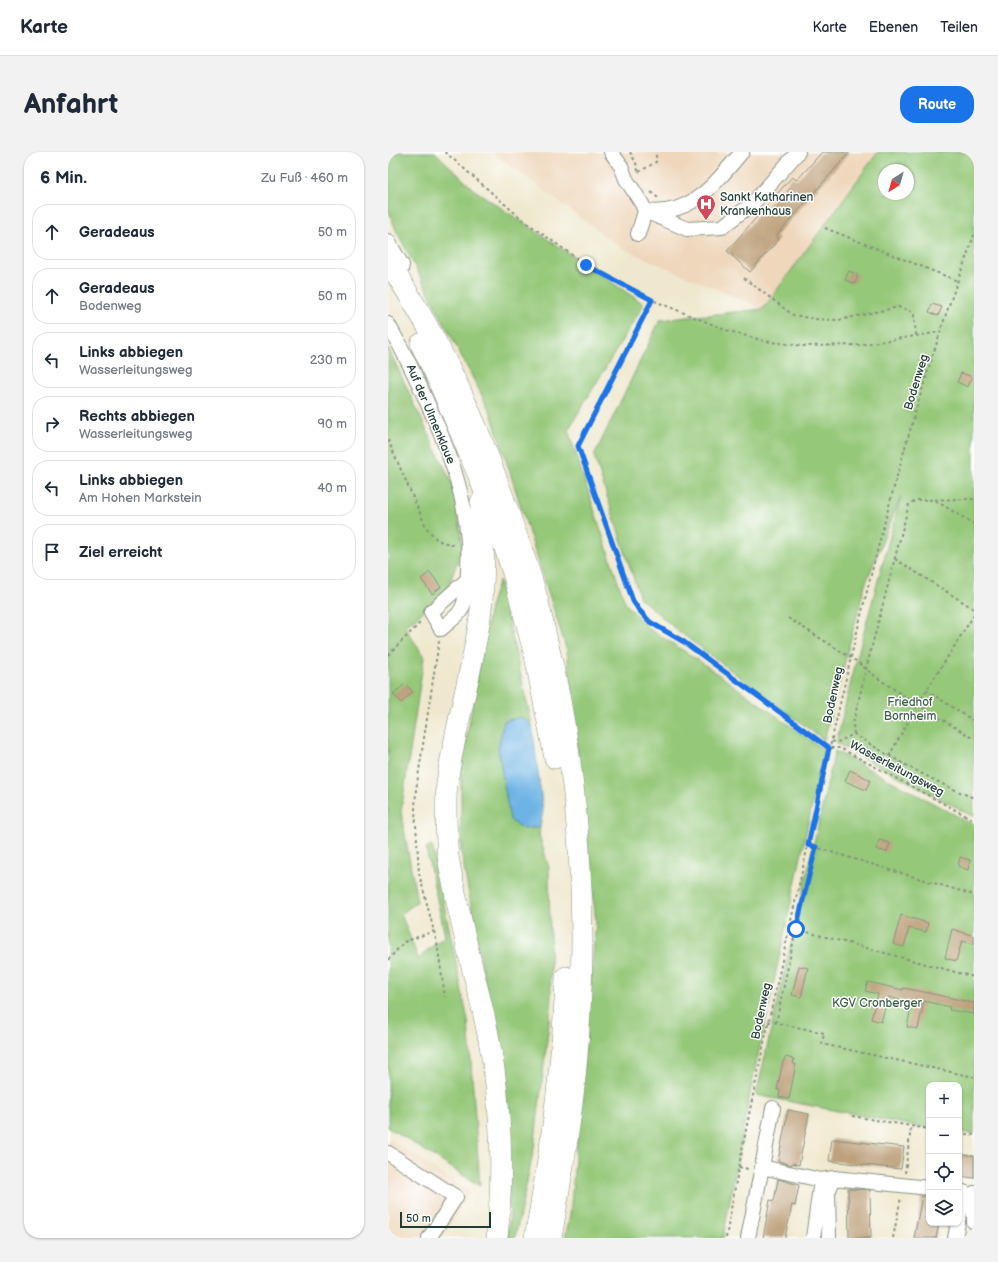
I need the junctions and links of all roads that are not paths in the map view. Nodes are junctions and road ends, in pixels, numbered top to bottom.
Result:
1 (611, 152) edge
2 (742, 152) edge
3 (798, 152) edge
4 (645, 211) junction
5 (638, 234) dead end
6 (388, 241) edge
7 (392, 276) edge
8 (388, 324) edge
9 (480, 479) junction
10 (468, 580) junction
11 (773, 1108) dead end
12 (388, 1153) edge
13 (762, 1167) junction
14 (828, 1179) junction
15 (926, 1188) edge
16 (968, 1193) edge
17 (962, 1209) edge
18 (974, 1222) edge
19 (957, 1226) edge
20 (429, 1238) edge
21 (497, 1238) edge
22 (535, 1238) edge
23 (551, 1238) edge
24 (748, 1238) edge
25 (813, 1238) edge
26 (829, 1238) edge
27 (955, 1238) edge

1 - 4 street
2 - 4 street
3 - 4 street
4 - 5 street
6 - 7 street
7 - 9 highway
7 - 23 highway
8 - 10 street, Auf der Ulmenklaue
9 - 21 highway
9 - 22 highway
10 - 10 street, Auf der Ulmenklaue
11 - 13 street
12 - 20 street
13 - 14 street
13 - 24 street
14 - 15 street
14 - 25 street
14 - 26 street
16 - 17 street
16 - 18 street
19 - 27 street

